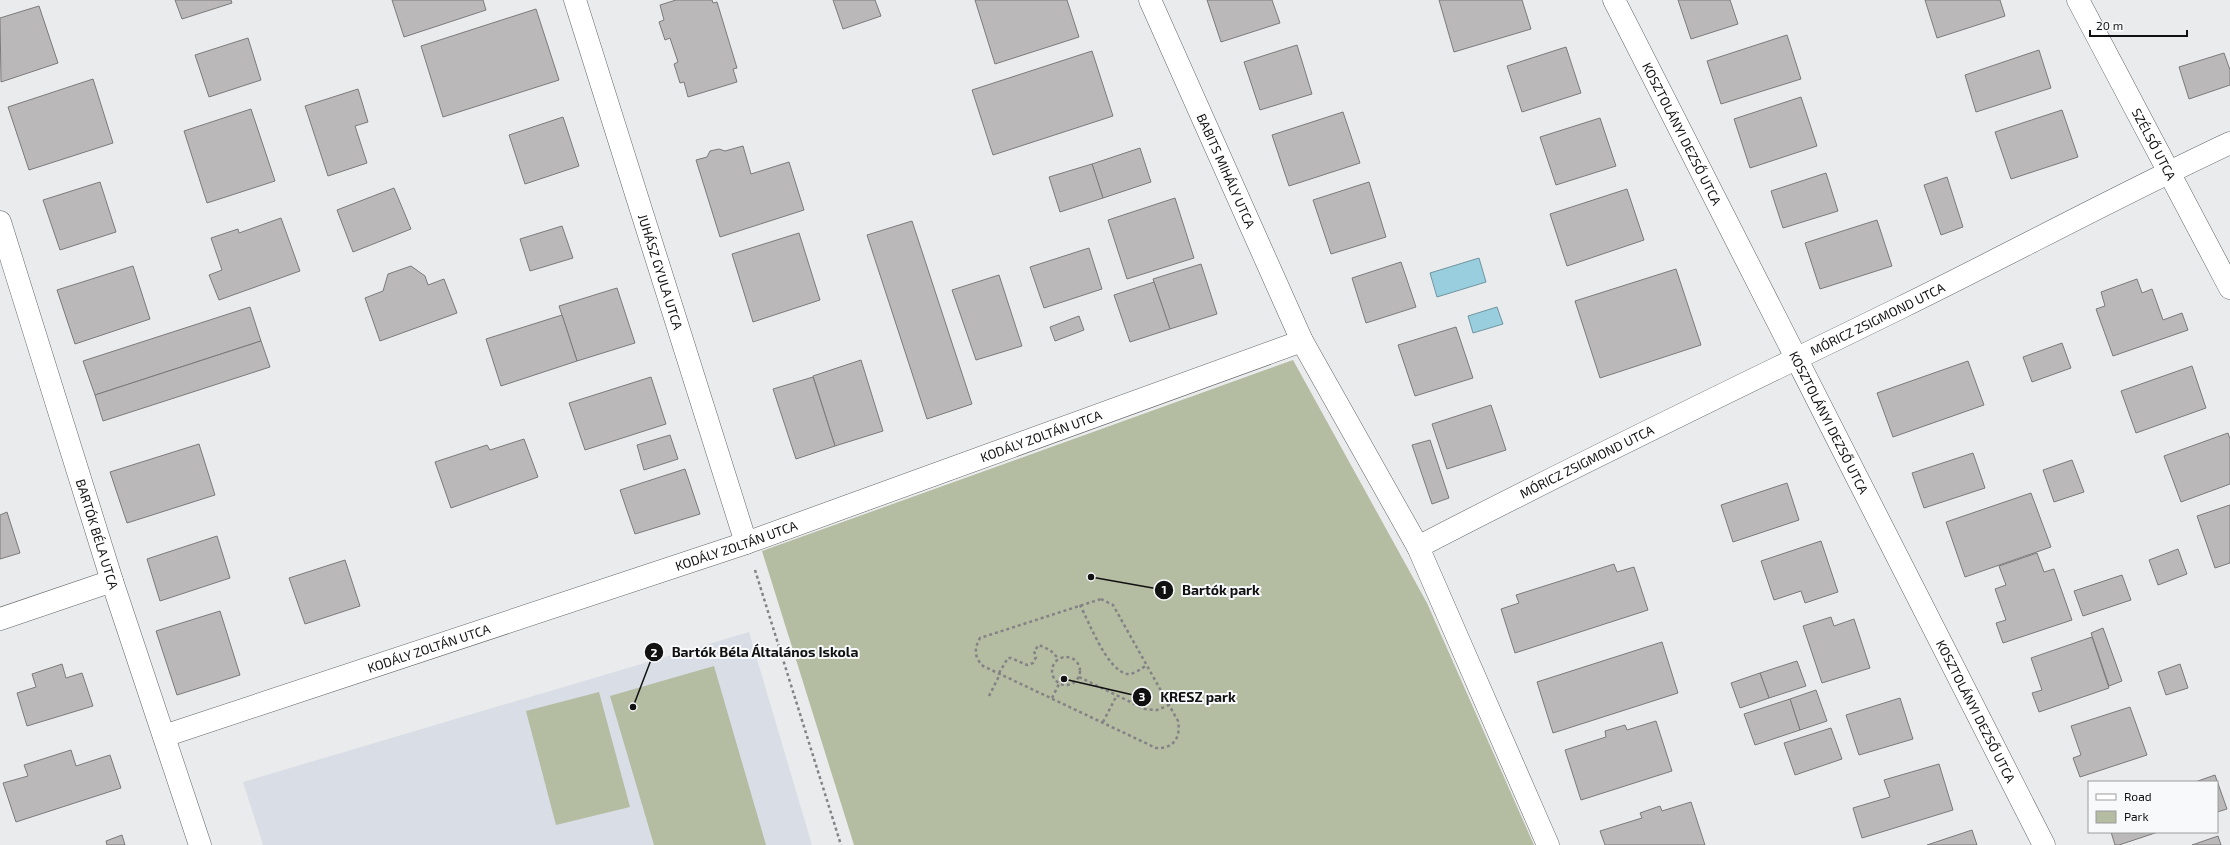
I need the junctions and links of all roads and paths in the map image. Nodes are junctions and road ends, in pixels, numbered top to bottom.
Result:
1 (575, 0) edge
2 (1150, 0) edge
3 (1614, 0) edge
4 (2078, 0) edge
5 (2230, 143) edge
6 (2169, 172) junction
7 (0, 222) edge
8 (2230, 288) edge
9 (1302, 341) junction
10 (1797, 359) junction
11 (746, 543) junction
12 (1418, 547) junction
13 (112, 581) junction
14 (1080, 605) junction
15 (0, 619) edge
16 (1058, 658) junction
17 (1147, 665) junction
18 (1000, 674) junction
19 (1079, 677) junction
20 (1059, 684) junction
21 (1117, 695) junction
22 (989, 696) dead end
23 (1052, 698) junction
24 (1169, 705) junction
25 (1103, 722) junction
26 (164, 736) junction
27 (200, 845) edge
28 (841, 845) edge
29 (1548, 845) edge
30 (2044, 845) edge

1 - 11 street, JUHÁSZ GYULA UTCA
2 - 9 street, BABITS MIHÁLY UTCA
3 - 10 street, KOSZTOLÁNYI DEZSŐ UTCA
4 - 6 street, SZÉLSŐ UTCA
5 - 6 street, MÓRICZ ZSIGMOND UTCA
6 - 8 street, SZÉLSŐ UTCA
6 - 10 street, MÓRICZ ZSIGMOND UTCA
7 - 13 street, BARTÓK BÉLA UTCA
9 - 11 street, KODÁLY ZOLTÁN UTCA
9 - 12 street, BABITS MIHÁLY UTCA
10 - 12 street, MÓRICZ ZSIGMOND UTCA
10 - 30 street, KOSZTOLÁNYI DEZSŐ UTCA
11 - 26 street, KODÁLY ZOLTÁN UTCA
11 - 28 path
12 - 29 street, BABITS MIHÁLY UTCA
13 - 15 street
13 - 26 street, BARTÓK BÉLA UTCA
14 - 17 path
14 - 17 path
14 - 18 path
16 - 18 path
16 - 19 path
16 - 20 path
17 - 24 path
18 - 22 path
18 - 23 path
19 - 20 path
19 - 21 path
20 - 23 path
21 - 24 path
21 - 25 path
23 - 25 path
24 - 25 path
26 - 27 street, BARTÓK BÉLA UTCA

